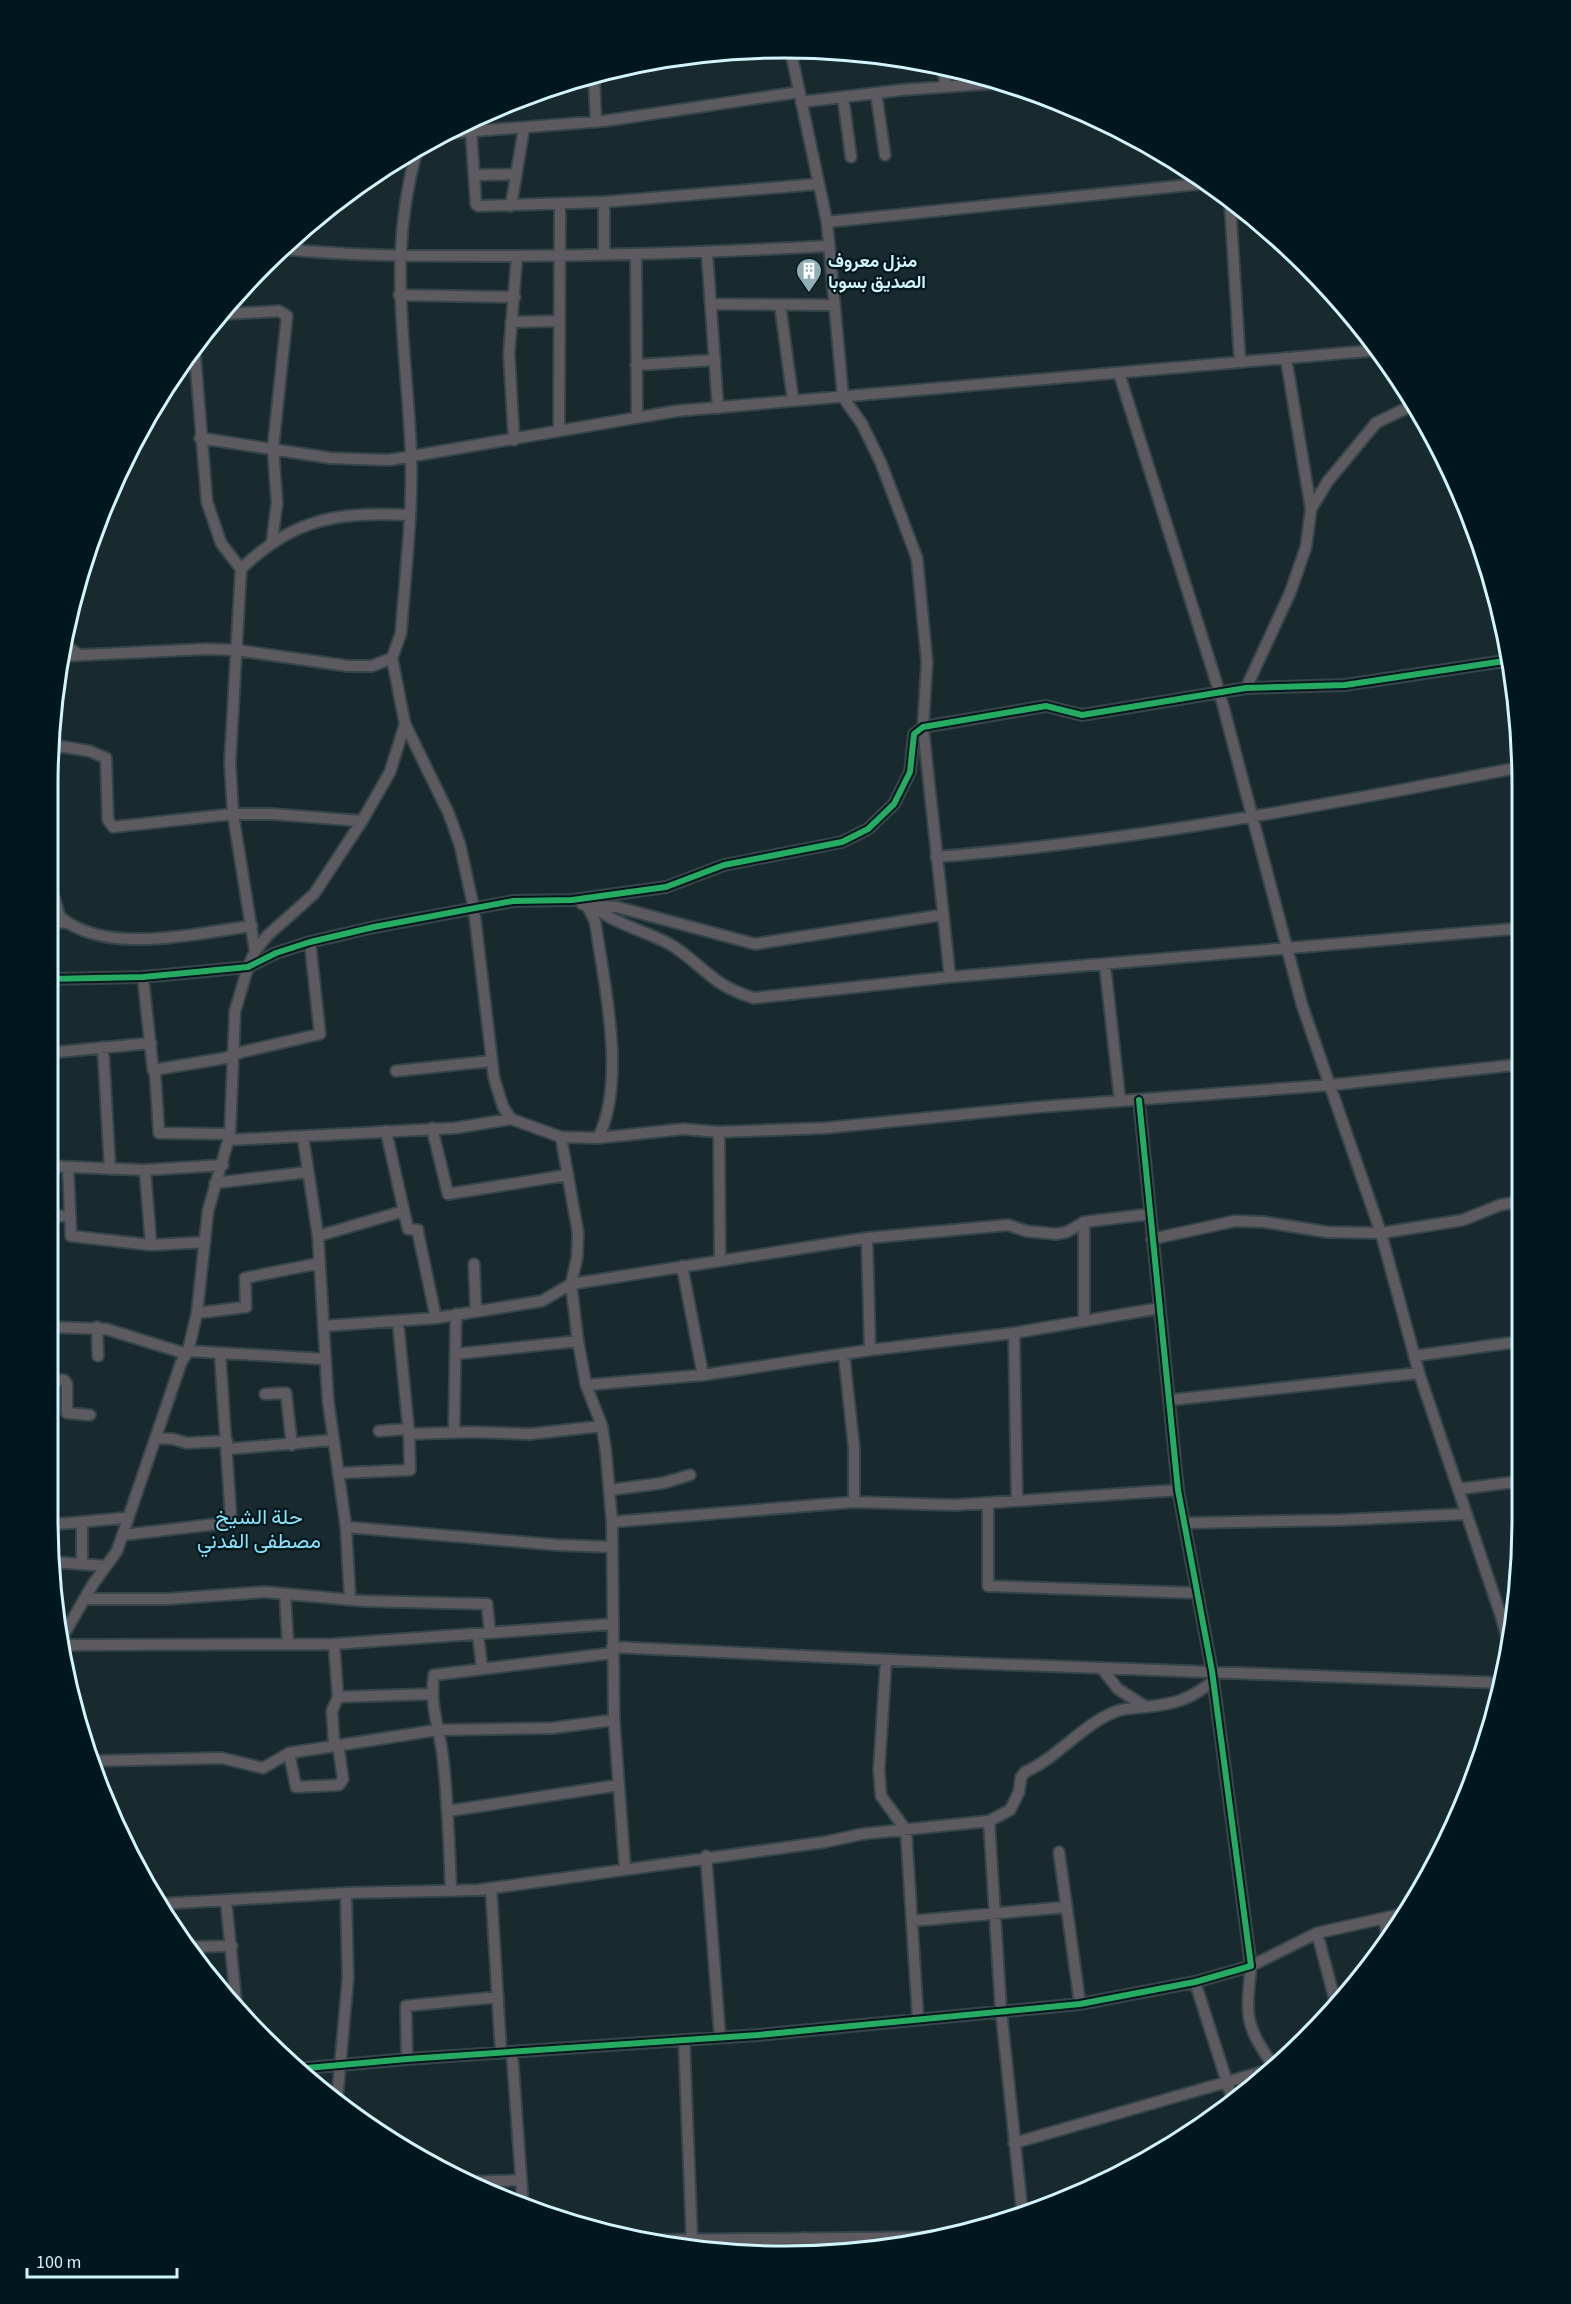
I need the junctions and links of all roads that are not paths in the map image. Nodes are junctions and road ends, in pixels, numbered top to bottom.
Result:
1 (792, 58) edge
2 (944, 76) edge
3 (594, 84) edge
4 (978, 84) edge
5 (946, 86) junction
6 (876, 93) junction
7 (800, 97) junction
8 (843, 97) junction
9 (596, 121) junction
10 (524, 128) junction
11 (471, 131) joint
12 (885, 155) dead end
13 (851, 157) dead end
14 (415, 161) edge
15 (516, 174) junction
16 (474, 175) junction
17 (818, 184) junction
18 (1194, 184) edge
19 (603, 202) junction
20 (560, 204) junction
21 (511, 206) junction
22 (1231, 211) edge
23 (827, 222) junction
24 (828, 246) junction
25 (294, 250) edge
26 (707, 253) junction
27 (604, 255) junction
28 (636, 255) junction
29 (399, 256) junction
30 (517, 256) junction
31 (560, 256) junction
32 (399, 295) junction
33 (515, 297) junction
34 (711, 304) junction
35 (780, 305) junction
36 (834, 305) junction
37 (233, 314) edge
38 (559, 321) junction
39 (511, 322) junction
40 (1368, 351) edge
41 (1286, 358) junction
42 (715, 360) junction
43 (1240, 362) junction
44 (636, 365) junction
45 (189, 370) edge
46 (1119, 373) junction
47 (843, 397) junction
48 (793, 400) junction
49 (718, 408) junction
50 (1406, 408) edge
51 (637, 416) junction
52 (559, 430) junction
53 (200, 438) junction
54 (514, 440) junction
55 (273, 447) junction
56 (411, 458) junction
57 (1311, 509) junction
58 (408, 515) junction
59 (272, 542) junction
60 (242, 569) junction
61 (71, 650) edge
62 (236, 650) junction
63 (78, 654) junction
64 (70, 655) edge
65 (392, 658) junction
66 (1502, 661) edge
67 (1246, 688) junction
68 (1220, 694) junction
69 (405, 724) junction
70 (923, 728) junction
71 (60, 746) edge
72 (1512, 769) edge
73 (233, 814) junction
74 (1254, 817) junction
75 (362, 821) junction
76 (936, 857) junction
77 (572, 900) junction
78 (591, 906) junction
79 (474, 909) junction
80 (58, 912) edge
81 (942, 915) junction
82 (58, 922) edge
83 (67, 923) junction
84 (252, 926) junction
85 (1512, 929) edge
86 (310, 942) junction
87 (1286, 949) junction
88 (255, 951) junction
89 (1105, 965) junction
90 (248, 967) junction
91 (143, 977) junction
92 (951, 977) junction
93 (58, 980) edge
94 (151, 1043) junction
95 (103, 1047) junction
96 (58, 1052) edge
97 (234, 1055) junction
98 (491, 1061) junction
99 (1512, 1065) edge
100 (155, 1071) junction
101 (396, 1071) dead end
102 (1331, 1085) junction
103 (1139, 1100) junction
104 (1120, 1101) junction
105 (511, 1119) junction
106 (432, 1128) junction
107 (386, 1131) junction
108 (719, 1132) junction
109 (230, 1137) junction
110 (303, 1137) junction
111 (561, 1137) junction
112 (598, 1138) junction
113 (223, 1165) junction
114 (58, 1166) edge
115 (68, 1167) junction
116 (110, 1169) junction
117 (145, 1170) junction
118 (308, 1172) junction
119 (568, 1175) junction
120 (215, 1183) junction
121 (1512, 1203) edge
122 (404, 1212) junction
123 (1150, 1214) junction
124 (58, 1216) edge
125 (69, 1216) junction
126 (1084, 1222) junction
127 (1381, 1233) junction
128 (318, 1236) junction
129 (867, 1238) junction
130 (1152, 1239) junction
131 (205, 1242) junction
132 (151, 1245) junction
133 (720, 1259) junction
134 (320, 1263) junction
135 (474, 1264) dead end
136 (682, 1266) junction
137 (571, 1284) junction
138 (1160, 1308) junction
139 (476, 1311) junction
140 (197, 1313) junction
141 (456, 1314) junction
142 (436, 1318) junction
143 (1084, 1321) junction
144 (398, 1322) junction
145 (324, 1326) junction
146 (58, 1327) edge
147 (97, 1327) junction
148 (1014, 1333) junction
149 (578, 1341) junction
150 (1512, 1343) edge
151 (870, 1350) junction
152 (188, 1352) junction
153 (220, 1354) junction
154 (456, 1354) junction
155 (844, 1355) junction
156 (98, 1356) dead end
157 (1414, 1356) junction
158 (325, 1359) junction
159 (1419, 1373) junction
160 (703, 1375) junction
161 (58, 1380) edge
162 (586, 1385) junction
163 (265, 1394) dead end
164 (1170, 1400) junction
165 (90, 1416) dead end
166 (602, 1426) junction
167 (379, 1431) dead end
168 (408, 1432) junction
169 (454, 1432) junction
170 (156, 1438) junction
171 (333, 1440) junction
172 (227, 1445) junction
173 (292, 1445) junction
174 (338, 1473) junction
175 (690, 1475) dead end
176 (1512, 1482) edge
177 (1458, 1489) junction
178 (609, 1490) junction
179 (1178, 1490) junction
180 (1017, 1501) junction
181 (854, 1502) junction
182 (988, 1503) junction
183 (1465, 1514) junction
184 (128, 1518) junction
185 (612, 1522) junction
186 (1186, 1522) junction
187 (82, 1523) junction
188 (58, 1524) edge
189 (346, 1527) junction
190 (123, 1535) junction
191 (612, 1547) junction
192 (60, 1562) edge
193 (82, 1563) junction
194 (106, 1566) junction
195 (1198, 1593) junction
196 (285, 1594) junction
197 (84, 1599) junction
198 (350, 1599) junction
199 (1506, 1613) edge
200 (613, 1624) junction
201 (67, 1628) edge
202 (484, 1634) junction
203 (288, 1644) junction
204 (334, 1644) junction
205 (70, 1645) edge
206 (612, 1650) junction
207 (885, 1660) junction
208 (482, 1668) junction
209 (1102, 1669) junction
210 (1213, 1676) junction
211 (1494, 1683) edge
212 (432, 1694) junction
213 (338, 1697) junction
214 (1146, 1707) junction
215 (614, 1720) junction
216 (437, 1730) junction
217 (336, 1745) junction
218 (289, 1753) junction
219 (100, 1761) edge
220 (619, 1785) junction
221 (448, 1811) junction
222 (989, 1821) junction
223 (906, 1830) junction
224 (1059, 1852) dead end
225 (706, 1856) junction
226 (625, 1868) junction
227 (491, 1888) junction
228 (451, 1889) junction
229 (346, 1893) junction
230 (226, 1901) junction
231 (169, 1904) edge
232 (1066, 1906) junction
233 (994, 1914) junction
234 (1393, 1917) edge
235 (1384, 1919) junction
236 (912, 1921) junction
237 (1386, 1928) edge
238 (1317, 1933) junction
239 (232, 1946) junction
240 (199, 1947) edge
241 (1251, 1966) junction
242 (1195, 1982) junction
243 (235, 1994) edge
244 (1334, 1996) edge
245 (498, 1997) junction
246 (1080, 2004) junction
247 (1001, 2010) junction
248 (918, 2018) junction
249 (720, 2037) junction
250 (684, 2040) junction
251 (506, 2053) junction
252 (407, 2059) junction
253 (1269, 2061) edge
254 (340, 2067) junction
255 (310, 2068) edge
256 (1255, 2074) edge
257 (1226, 2082) junction
258 (338, 2091) edge
259 (1230, 2093) edge
260 (1014, 2143) junction
261 (521, 2180) junction
262 (487, 2181) edge
263 (522, 2196) edge
264 (1022, 2206) edge
265 (891, 2237) edge
266 (803, 2238) junction
267 (692, 2240) edge
268 (699, 2240) edge
269 (803, 2245) edge

1 - 7 street
2 - 5 street
3 - 9 street
4 - 5 street
5 - 6 street
6 - 8 street
6 - 12 street
7 - 8 street
7 - 9 street
7 - 17 street
8 - 13 street
9 - 10 street
10 - 11 street
10 - 15 street
11 - 16 street
14 - 29 street
15 - 16 street
15 - 21 street
16 - 21 street
17 - 19 street
17 - 23 street
18 - 23 street
19 - 20 street
19 - 27 street
20 - 21 street
20 - 31 street
22 - 43 street
23 - 24 street
24 - 26 street
24 - 36 street
25 - 29 street
26 - 28 street
26 - 34 street
27 - 28 street
27 - 31 street
28 - 44 street
29 - 30 street
29 - 32 street
30 - 31 street
30 - 33 street
31 - 38 street
32 - 33 street
32 - 56 street
33 - 39 street
34 - 35 street
34 - 42 street
35 - 36 street
35 - 48 street
36 - 47 street
37 - 55 street
38 - 39 street
38 - 52 street
39 - 54 street
40 - 41 street
41 - 43 street
41 - 57 street
42 - 44 street
42 - 49 street
43 - 46 street
44 - 51 street
45 - 53 street
46 - 47 street
46 - 68 street
47 - 48 street
47 - 70 street
48 - 49 street
49 - 51 street
50 - 57 street
51 - 52 street
52 - 54 street
53 - 55 street
53 - 60 street
54 - 56 street
55 - 56 street
55 - 59 street
56 - 58 street
57 - 67 street
58 - 59 street
58 - 65 street
59 - 60 street
60 - 62 street
61 - 63 street
62 - 63 street
62 - 65 street
62 - 73 street
63 - 64 street
65 - 69 street
66 - 67 street
67 - 68 street
68 - 70 street
68 - 74 street
69 - 75 street
69 - 79 street
70 - 76 street
70 - 77 street
71 - 73 street
72 - 74 street
73 - 75 street
73 - 84 street
74 - 76 street
74 - 87 street
75 - 88 street
76 - 81 street
77 - 78 street
77 - 79 street
78 - 81 street
78 - 92 street
78 - 112 street
79 - 86 street
79 - 98 street
80 - 83 street
81 - 92 street
82 - 83 street
83 - 84 street
84 - 88 street
85 - 87 street
86 - 90 street
86 - 97 street
87 - 89 street
87 - 102 street
88 - 90 street
89 - 92 street
89 - 104 street
90 - 91 street
90 - 97 street
91 - 93 street
91 - 94 street
94 - 95 street
94 - 100 street
95 - 96 street
95 - 116 street
97 - 100 street
97 - 109 street
98 - 101 street
98 - 105 street
99 - 102 street
100 - 109 street
102 - 103 street
102 - 127 street
103 - 104 street
103 - 123 street
104 - 108 street
105 - 106 street
105 - 111 street
106 - 107 street
106 - 119 street
107 - 110 street
107 - 122 street
108 - 112 street
108 - 133 street
109 - 110 street
109 - 113 street
110 - 118 street
111 - 112 street
111 - 119 street
113 - 117 street
113 - 120 street
114 - 115 street
115 - 116 street
115 - 125 street
116 - 117 street
117 - 132 street
118 - 120 street
118 - 128 street
119 - 137 street
120 - 131 street
121 - 127 street
122 - 128 street
122 - 142 street
123 - 126 street
123 - 130 street
124 - 125 street
125 - 132 street
126 - 129 street
126 - 143 street
127 - 130 street
127 - 157 street
128 - 134 street
129 - 133 street
129 - 151 street
130 - 138 street
131 - 132 street
131 - 140 street
133 - 136 street
134 - 140 street
134 - 145 street
135 - 139 street
136 - 137 street
136 - 160 street
137 - 139 street
137 - 149 street
138 - 143 street
138 - 164 street
139 - 141 street
140 - 152 street
141 - 142 street
141 - 154 street
142 - 144 street
143 - 148 street
144 - 145 street
144 - 168 street
145 - 158 street
146 - 147 street
147 - 152 street
147 - 156 street
148 - 151 street
148 - 180 street
149 - 154 street
149 - 162 street
150 - 157 street
151 - 155 street
152 - 153 street
152 - 170 street
153 - 158 street
153 - 172 street
154 - 169 street
155 - 160 street
155 - 181 street
157 - 159 street
158 - 171 street
159 - 164 street
159 - 177 street
160 - 162 street
161 - 165 street
162 - 166 street
163 - 173 street
164 - 179 street
166 - 169 street
166 - 178 street
167 - 168 street
168 - 169 street
168 - 174 street
170 - 172 street
170 - 184 street
171 - 173 street
171 - 174 street
172 - 173 street
172 - 190 street
174 - 189 street
175 - 178 street
176 - 177 street
177 - 183 street
178 - 185 street
179 - 180 street
179 - 186 street
180 - 182 street
181 - 182 street
181 - 185 street
182 - 195 street
183 - 186 street
183 - 199 street
184 - 187 street
184 - 190 street
185 - 191 street
186 - 195 street
187 - 188 street
187 - 193 street
189 - 191 street
189 - 198 street
190 - 194 street
191 - 200 street
192 - 193 street
193 - 194 street
194 - 197 street
195 - 210 street
196 - 197 street
196 - 198 street
196 - 203 street
197 - 201 street
198 - 202 street
200 - 202 street
200 - 206 street
202 - 204 street
202 - 208 street
203 - 204 street
203 - 205 street
204 - 213 street
206 - 207 street
206 - 208 street
206 - 215 street
207 - 209 street
207 - 223 street
208 - 212 street
209 - 210 street
209 - 214 street
210 - 211 street
210 - 214 street
210 - 241 street
212 - 213 street
212 - 216 street
213 - 217 street
214 - 222 street
215 - 216 street
215 - 220 street
216 - 217 street
216 - 221 street
217 - 218 street
217 - 218 street
218 - 219 street
220 - 221 street
220 - 226 street
221 - 228 street
222 - 223 street
222 - 233 street
223 - 225 street
223 - 236 street
224 - 232 street
225 - 226 street
225 - 249 street
226 - 227 street
227 - 228 street
227 - 245 street
228 - 229 street
229 - 230 street
229 - 254 street
230 - 231 street
230 - 239 street
232 - 233 street
232 - 246 street
233 - 236 street
233 - 247 street
234 - 235 street
235 - 237 street
235 - 238 street
236 - 248 street
238 - 241 street
238 - 244 street
239 - 240 street
239 - 243 street
241 - 242 street
241 - 253 street
242 - 246 street
242 - 257 street
245 - 251 street
245 - 252 street
246 - 247 street
247 - 248 street
247 - 260 street
248 - 249 street
249 - 250 street
250 - 251 street
250 - 267 street
251 - 252 street
251 - 261 street
252 - 254 street
254 - 255 street
254 - 258 street
256 - 257 street
257 - 259 street
257 - 260 street
260 - 264 street
261 - 262 street
261 - 263 street
265 - 266 street
266 - 268 street
266 - 269 street

